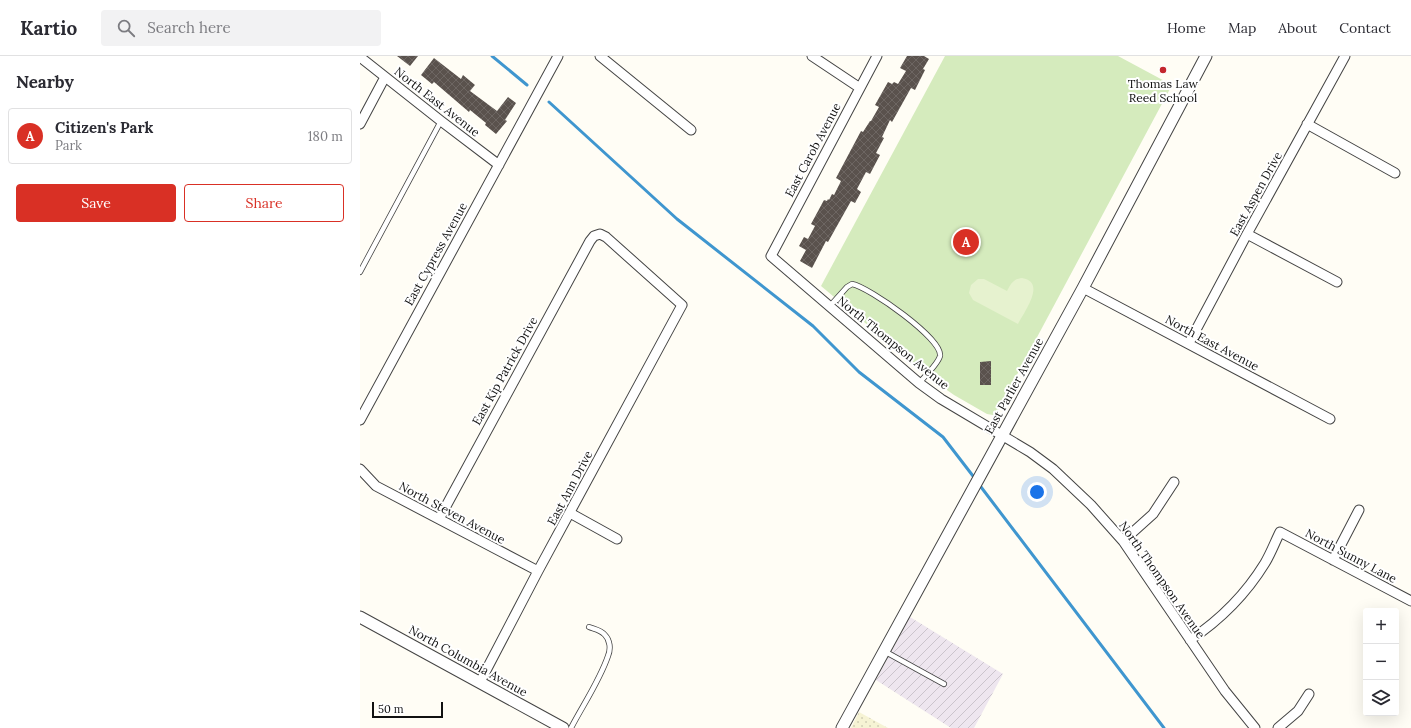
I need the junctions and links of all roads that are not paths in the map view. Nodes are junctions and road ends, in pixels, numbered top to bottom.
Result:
1 (558, 56) edge
2 (600, 56) edge
3 (812, 56) edge
4 (877, 56) edge
5 (1206, 56) edge
6 (1345, 56) edge
7 (360, 57) edge
8 (385, 77) junction
9 (860, 88) junction
10 (441, 121) junction
11 (360, 124) edge
12 (1307, 124) junction
13 (691, 130) dead end
14 (499, 165) junction
15 (1395, 173) dead end
16 (1247, 234) junction
17 (771, 256) joint
18 (360, 272) edge
19 (1337, 282) dead end
20 (1083, 288) junction
21 (682, 305) joint
22 (829, 307) junction
23 (1189, 343) junction
24 (919, 383) junction
25 (1330, 419) dead end
26 (360, 420) edge
27 (1002, 435) junction
28 (360, 469) edge
29 (1174, 482) dead end
30 (1359, 510) dead end
31 (570, 513) junction
32 (439, 519) junction
33 (617, 539) dead end
34 (1123, 541) junction
35 (1333, 560) junction
36 (538, 571) junction
37 (1411, 601) edge
38 (360, 618) edge
39 (589, 627) dead end
40 (1190, 640) junction
41 (884, 651) junction
42 (480, 682) junction
43 (944, 684) dead end
44 (1309, 694) dead end
45 (563, 728) edge
46 (571, 728) edge
47 (842, 728) edge
48 (1255, 728) edge
49 (1278, 728) edge

1 - 14 street, East Cypress Avenue
2 - 13 street
3 - 9 street
4 - 9 street, East Carob Avenue
5 - 20 street, East Parlier Avenue
6 - 12 street, East Aspen Drive
7 - 8 street, North East Avenue
8 - 10 street, North East Avenue
8 - 11 street
9 - 17 street, East Carob Avenue
10 - 14 street, North East Avenue
10 - 18 lane
12 - 15 street
12 - 16 street, East Aspen Drive
14 - 26 street, East Cypress Avenue
16 - 19 street
16 - 23 street, East Aspen Drive
17 - 22 street, North Thompson Avenue
20 - 23 street, North East Avenue
20 - 27 street, East Parlier Avenue
21 - 31 street, East Ann Drive
21 - 32 street, East Kip Patrick Drive
22 - 24 street, North Thompson Avenue
22 - 24 lane
23 - 25 street, North East Avenue
24 - 27 street, North Thompson Avenue
27 - 34 street, North Thompson Avenue
27 - 41 street, East Parlier Avenue
28 - 32 street, North Steven Avenue
29 - 34 street
30 - 35 street
31 - 33 street
31 - 36 street, East Ann Drive
32 - 36 street, North Steven Avenue
34 - 40 street, North Thompson Avenue
35 - 37 street, North Sunny Lane
35 - 40 street, North Sunny Lane
36 - 42 street, East Ann Drive
38 - 42 street, North Columbia Avenue
39 - 46 lane
40 - 48 street, North Thompson Avenue
41 - 43 lane
41 - 47 street, East Parlier Avenue
42 - 45 street, North Columbia Avenue
44 - 49 street

